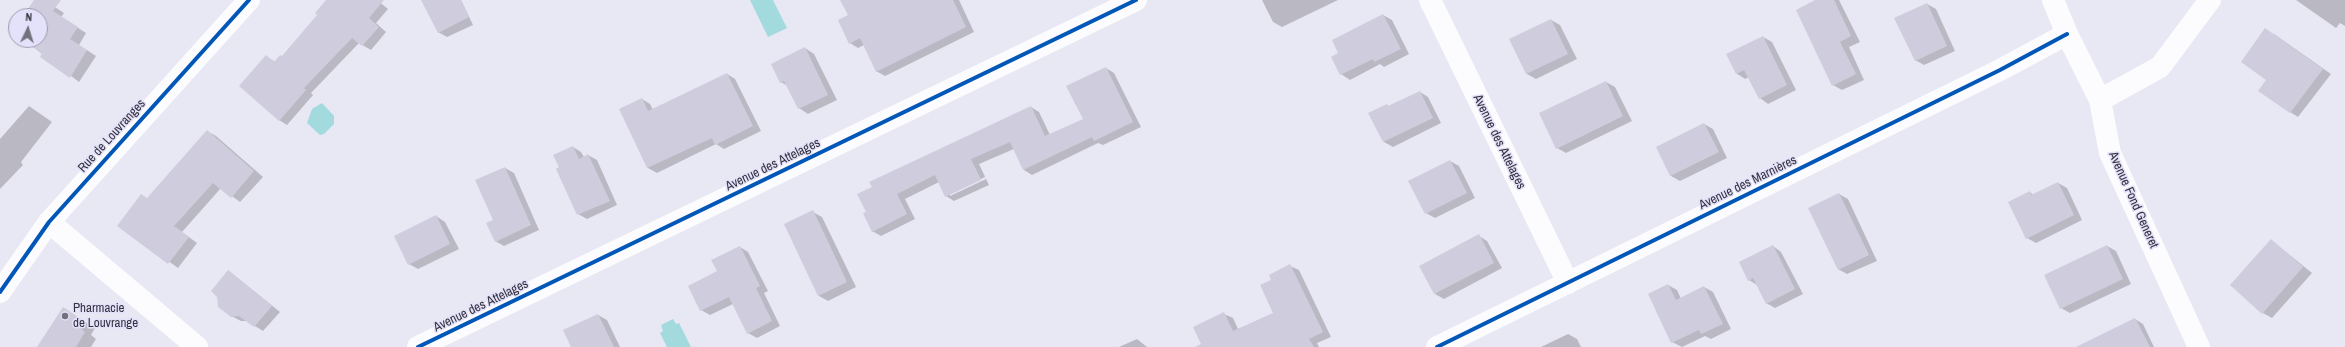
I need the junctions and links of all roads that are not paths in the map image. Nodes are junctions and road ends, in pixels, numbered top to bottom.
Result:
1 (249, 0) edge
2 (1136, 0) edge
3 (1430, 0) edge
4 (2054, 0) edge
5 (2210, 0) edge
6 (2067, 34) junction
7 (2100, 100) junction
8 (49, 222) junction
9 (1568, 283) junction
10 (0, 292) edge
11 (197, 347) edge
12 (418, 347) edge
13 (1436, 347) edge
14 (2199, 347) edge

1 - 8 street, Rue de Louvranges
2 - 12 street, Avenue des Attelages
3 - 9 street, Avenue des Attelages
4 - 6 street
5 - 7 street
6 - 7 street
6 - 9 street, Avenue des Marnières
7 - 14 street, Avenue Fond Generet
8 - 10 street, Rue de Louvranges
8 - 11 street
9 - 13 street, Avenue des Marnières

